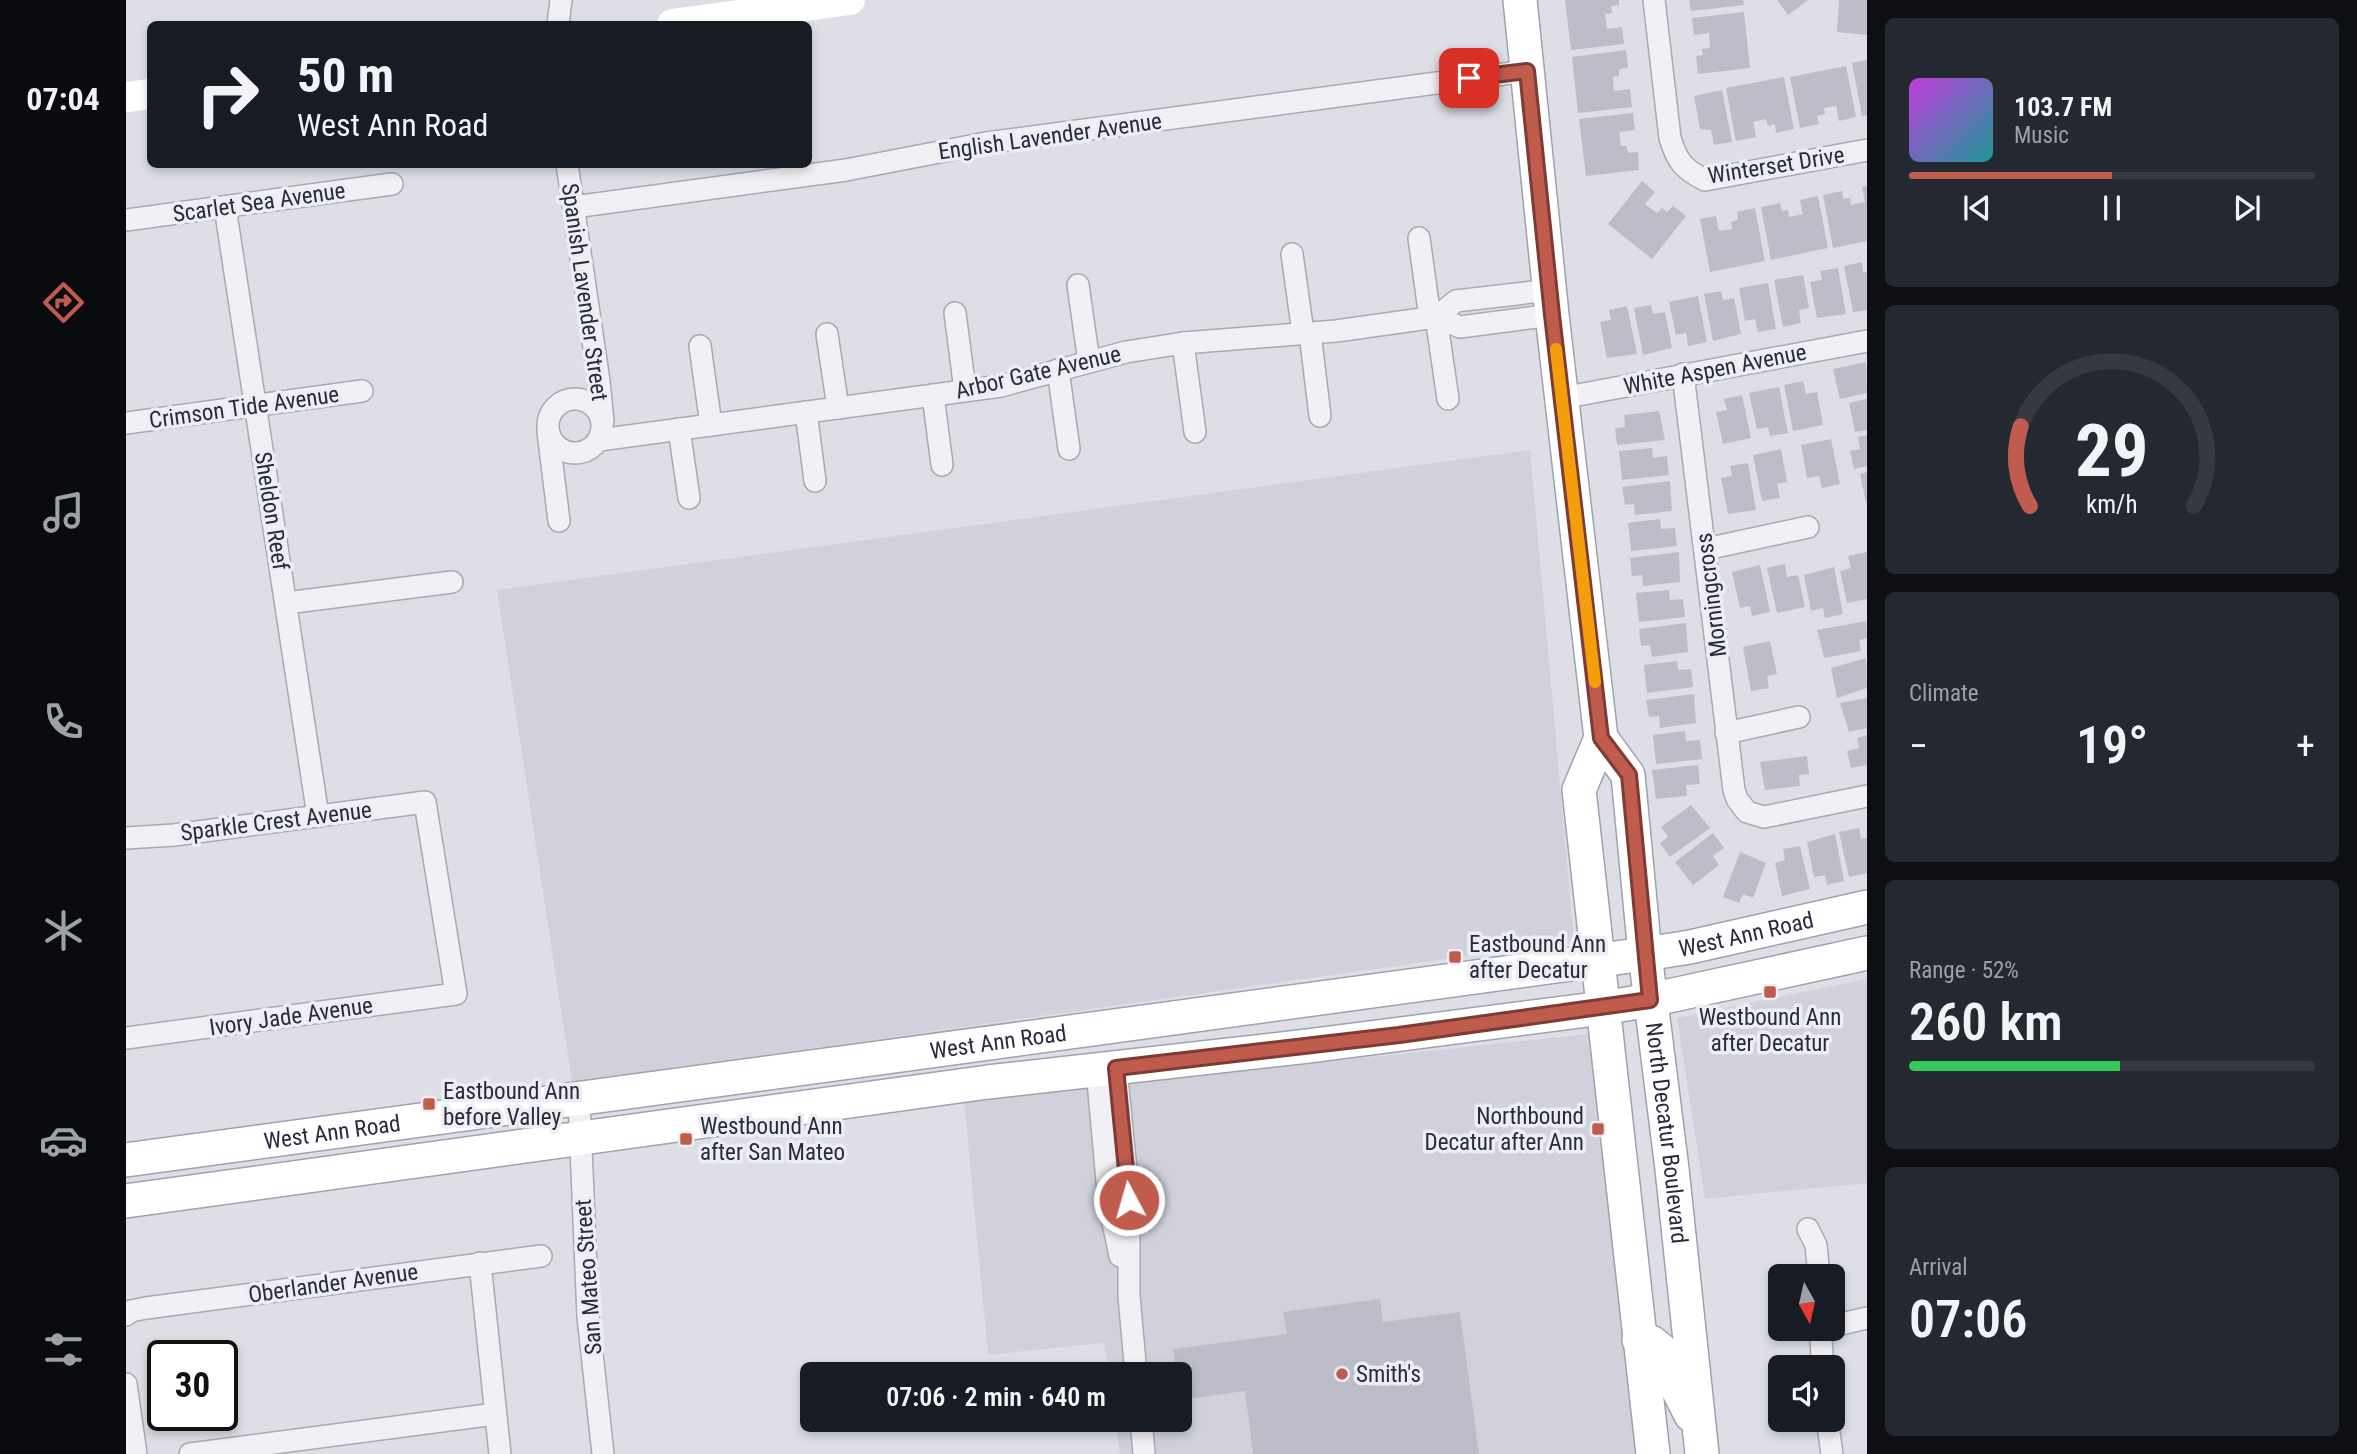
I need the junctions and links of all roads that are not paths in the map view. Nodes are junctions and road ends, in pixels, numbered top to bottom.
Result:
1 (561, 0) edge
2 (850, 0) edge
3 (1520, 0) edge
4 (1654, 0) edge
5 (558, 21) edge
6 (694, 21) edge
7 (1527, 71) junction
8 (147, 94) edge
9 (126, 97) edge
10 (1867, 150) edge
11 (568, 168) edge
12 (391, 184) dead end
13 (225, 207) junction
14 (574, 207) junction
15 (126, 220) edge
16 (1419, 238) dead end
17 (1292, 254) dead end
18 (1078, 285) dead end
19 (1551, 303) junction
20 (955, 313) dead end
21 (1433, 317) junction
22 (1306, 333) junction
23 (827, 334) dead end
24 (1867, 341) edge
25 (1183, 343) junction
26 (700, 346) dead end
27 (1089, 362) junction
28 (1058, 370) junction
29 (1683, 374) junction
30 (965, 390) junction
31 (362, 391) dead end
32 (933, 395) junction
33 (1562, 398) junction
34 (1448, 399) dead end
35 (256, 405) junction
36 (838, 408) junction
37 (806, 412) junction
38 (1320, 416) dead end
39 (126, 424) edge
40 (711, 425) junction
41 (679, 429) junction
42 (548, 430) junction
43 (601, 430) junction
44 (1195, 432) dead end
45 (1069, 449) dead end
46 (942, 465) dead end
47 (815, 481) dead end
48 (689, 498) dead end
49 (559, 521) dead end
50 (1808, 527) dead end
51 (1706, 549) junction
52 (452, 582) dead end
53 (286, 604) junction
54 (1799, 717) dead end
55 (1726, 733) junction
56 (1601, 738) junction
57 (1867, 796) edge
58 (318, 816) junction
59 (126, 838) edge
60 (1867, 907) edge
61 (1867, 953) edge
62 (1645, 954) junction
63 (1598, 961) junction
64 (456, 994) joint
65 (1650, 1000) junction
66 (1603, 1008) junction
67 (1234, 1010) junction
68 (1097, 1029) junction
69 (126, 1038) edge
70 (1106, 1069) junction
71 (988, 1082) junction
72 (579, 1099) junction
73 (581, 1137) junction
74 (126, 1160) edge
75 (134, 1198) edge
76 (1808, 1229) dead end
77 (541, 1256) dead end
78 (480, 1263) junction
79 (1818, 1264) edge
80 (126, 1315) edge
81 (1867, 1318) edge
82 (1845, 1323) edge
83 (1639, 1340) junction
84 (1135, 1362) edge
85 (126, 1384) edge
86 (495, 1414) junction
87 (1142, 1432) edge
88 (1829, 1432) edge
89 (1701, 1443) edge
90 (235, 1451) edge
91 (136, 1454) edge
92 (190, 1454) edge
93 (500, 1454) edge
94 (603, 1454) edge
95 (1144, 1454) edge
96 (1653, 1454) edge
97 (1832, 1454) edge

1 - 5 street
2 - 6 street
3 - 7 main road, North Decatur Boulevard
4 - 10 street, Winterset Drive
7 - 14 street, English Lavender Avenue
7 - 19 main road, North Decatur Boulevard
8 - 9 street
11 - 14 street, Spanish Lavender Street
12 - 13 street, Scarlet Sea Avenue
13 - 15 street, Scarlet Sea Avenue
13 - 35 street, Sheldon Reef
14 - 43 street, Spanish Lavender Street
16 - 21 street
17 - 22 street
18 - 27 street
19 - 21 street, Arbor Gate Avenue
19 - 33 main road, North Decatur Boulevard
20 - 30 street
21 - 22 street, Arbor Gate Avenue
21 - 34 street
22 - 25 street, Arbor Gate Avenue
22 - 38 street
23 - 36 street
24 - 29 street, White Aspen Avenue
25 - 27 street, Arbor Gate Avenue
25 - 44 street
26 - 40 street
27 - 28 street, Arbor Gate Avenue
28 - 30 street, Arbor Gate Avenue
28 - 45 street
29 - 33 street, White Aspen Avenue
29 - 51 street, Morningcross
30 - 32 street, Arbor Gate Avenue
31 - 35 street, Crimson Tide Avenue
32 - 36 street, Arbor Gate Avenue
32 - 46 street
33 - 56 main road, North Decatur Boulevard
35 - 39 street, Crimson Tide Avenue
35 - 53 street, Sheldon Reef
36 - 37 street, Arbor Gate Avenue
37 - 40 street, Arbor Gate Avenue
37 - 47 street
40 - 41 street, Arbor Gate Avenue
41 - 43 street, Arbor Gate Avenue
41 - 48 street
42 - 43 street
42 - 43 street
42 - 49 street
50 - 51 street
51 - 55 street, Morningcross
52 - 53 street
53 - 58 street, Sheldon Reef
54 - 55 street
55 - 57 street, Morningcross
56 - 62 main road, North Decatur Boulevard
56 - 63 main road, North Decatur Boulevard
58 - 59 street, Sparkle Crest Avenue
58 - 64 street, Sparkle Crest Avenue
60 - 62 main road, West Ann Road
61 - 65 main road, West Ann Road
62 - 63 main road, West Ann Road
62 - 65 main road, North Decatur Boulevard
63 - 66 main road, North Decatur Boulevard
63 - 67 main road, West Ann Road
64 - 69 street, Ivory Jade Avenue
65 - 66 main road, West Ann Road
65 - 89 main road, North Decatur Boulevard
66 - 70 main road, West Ann Road
66 - 83 main road, North Decatur Boulevard
67 - 68 main road, West Ann Road
67 - 70 main road
68 - 71 main road
68 - 72 main road, West Ann Road
70 - 71 main road, West Ann Road
70 - 84 street
71 - 73 main road, West Ann Road
72 - 73 street, San Mateo Street
72 - 74 main road, West Ann Road
73 - 75 main road, West Ann Road
73 - 94 street, San Mateo Street
76 - 79 street
77 - 78 street, Oberlander Avenue
78 - 80 street, Oberlander Avenue
78 - 86 street
81 - 82 street
83 - 89 main road
83 - 96 main road, North Decatur Boulevard
85 - 91 street
86 - 90 street
86 - 93 street
87 - 95 street
88 - 97 street
90 - 92 street

